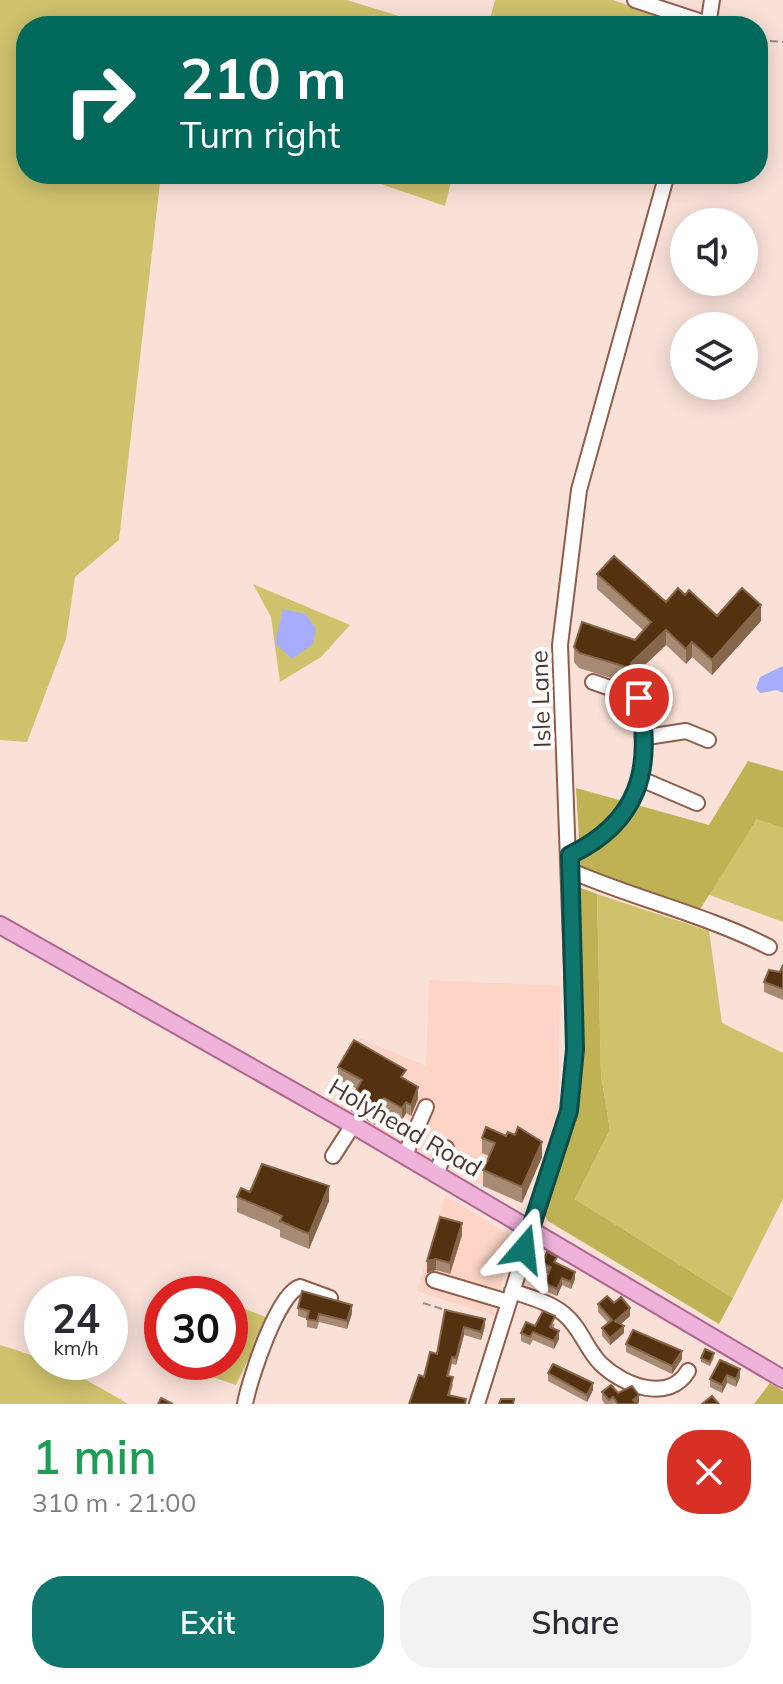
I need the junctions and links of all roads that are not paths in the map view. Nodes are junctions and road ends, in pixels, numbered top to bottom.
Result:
1 (635, 0) edge
2 (682, 16) edge
3 (664, 184) edge
4 (593, 682) dead end
5 (647, 737) junction
6 (708, 740) dead end
7 (641, 779) junction
8 (697, 803) dead end
9 (570, 855) junction
10 (571, 871) junction
11 (0, 925) edge
12 (769, 947) dead end
13 (426, 1107) dead end
14 (353, 1125) junction
15 (446, 1148) dead end
16 (405, 1155) junction
17 (333, 1156) dead end
18 (436, 1175) junction
19 (530, 1228) junction
20 (434, 1280) dead end
21 (510, 1297) junction
22 (330, 1298) edge
23 (783, 1379) edge
24 (696, 1391) dead end
25 (245, 1404) edge
26 (477, 1404) edge

1 - 2 street
3 - 9 street, Isle Lane
4 - 5 street
5 - 6 street
5 - 7 street
7 - 8 street
7 - 9 street
9 - 10 street, Isle Lane
10 - 12 street
10 - 19 street, Isle Lane
11 - 14 main road, Holyhead Road
13 - 16 street
14 - 16 main road, Holyhead Road
14 - 17 street
15 - 18 street
16 - 18 main road, Holyhead Road
18 - 19 main road, Holyhead Road
19 - 21 street, Isle Lane
19 - 23 main road, Holyhead Road
20 - 21 street
21 - 24 street
21 - 26 street, Isle Lane
22 - 25 street

